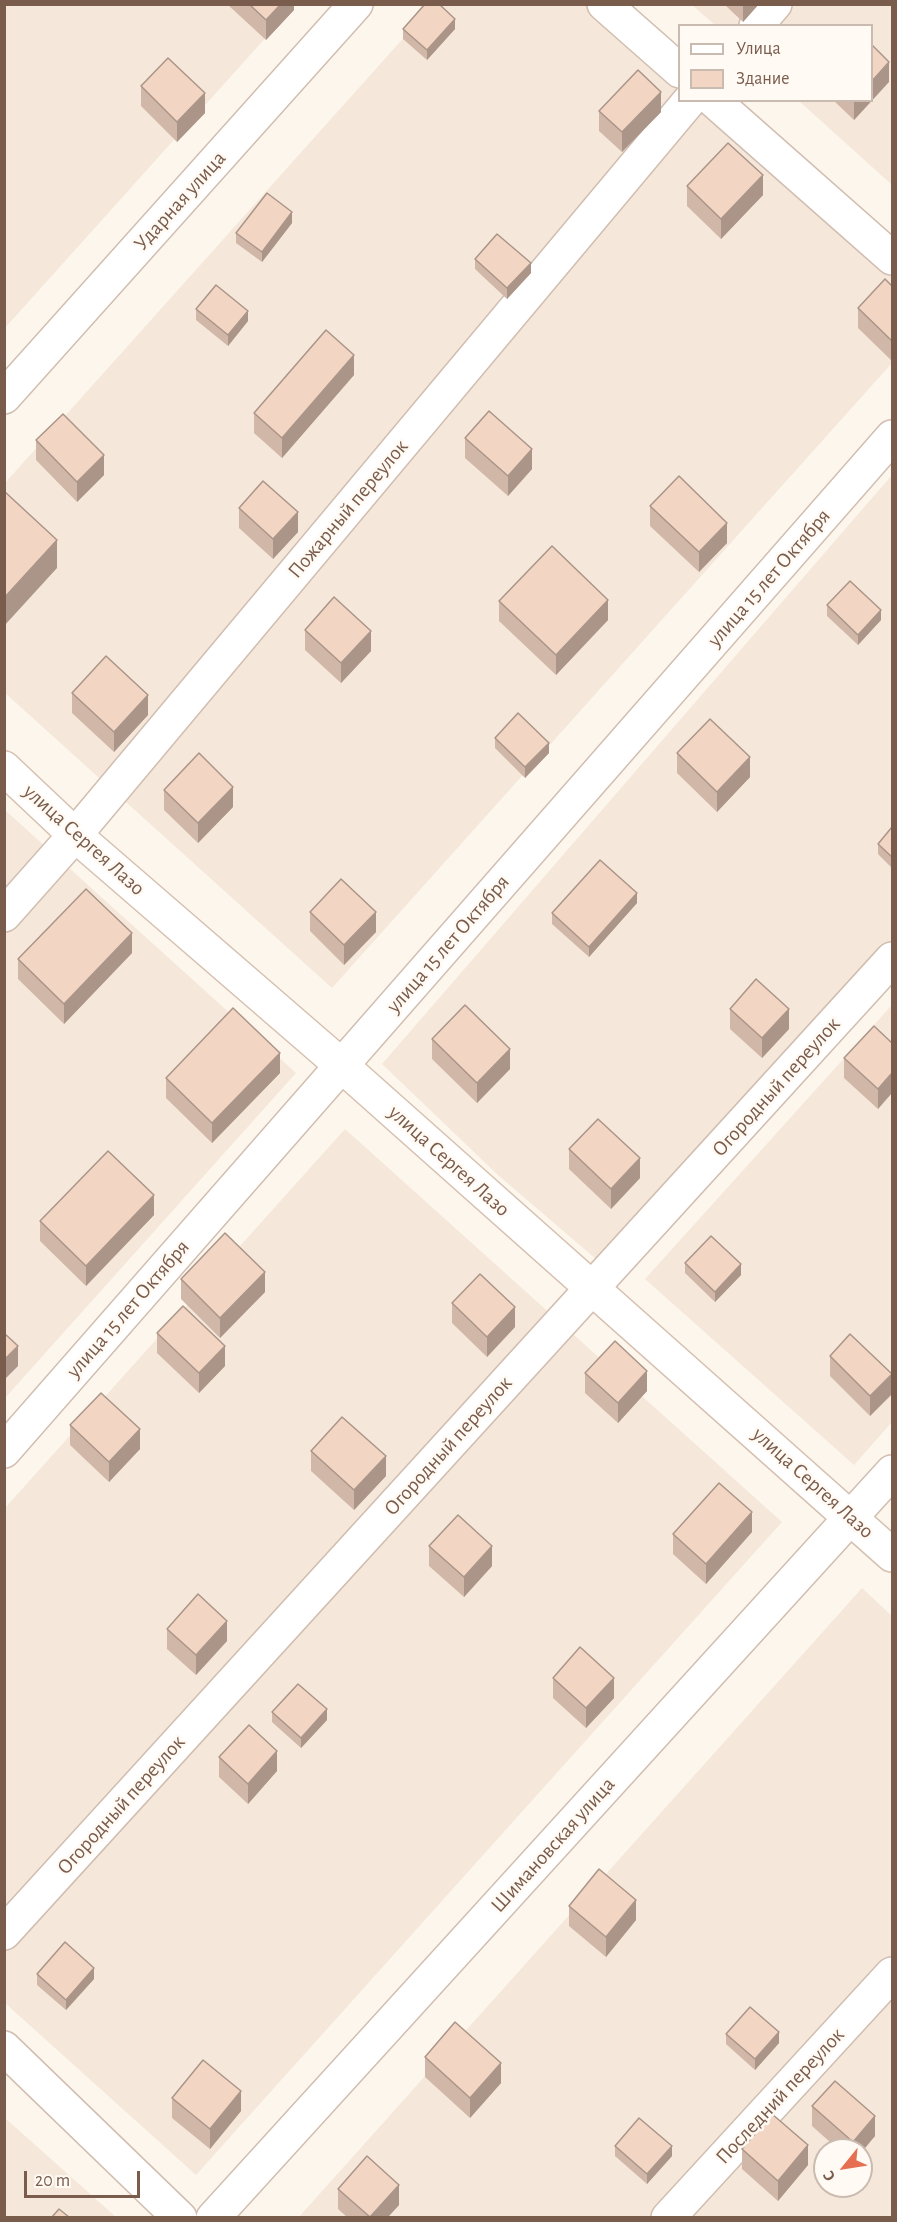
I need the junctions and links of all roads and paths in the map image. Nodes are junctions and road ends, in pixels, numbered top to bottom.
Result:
1 (356, 4) edge
2 (604, 4) edge
3 (775, 4) edge
4 (758, 24) edge
5 (678, 69) edge
6 (688, 102) edge
7 (715, 102) edge
8 (892, 258) edge
9 (4, 396) edge
10 (892, 437) edge
11 (4, 768) edge
12 (75, 835) junction
13 (4, 915) edge
14 (892, 959) edge
15 (341, 1065) junction
16 (592, 1288) junction
17 (4, 1451) edge
18 (892, 1472) edge
19 (851, 1517) junction
20 (892, 1555) edge
21 (4, 1933) edge
22 (892, 1974) edge
23 (4, 2048) edge
24 (180, 2217) edge
25 (213, 2217) edge
26 (668, 2217) edge

1 - 9 street, Ударная улица
2 - 5 street
3 - 4 street
6 - 12 street, Пожарный переулок
7 - 8 street
10 - 15 street, улица 15 лет Октября
11 - 12 street, улица Сергея Лазо
12 - 13 street, Пожарный переулок
12 - 15 street, улица Сергея Лазо
14 - 16 street, Огородный переулок
15 - 16 street, улица Сергея Лазо
15 - 17 street, улица 15 лет Октября
16 - 19 street, улица Сергея Лазо
16 - 21 street, Огородный переулок
18 - 19 street, Шимановская улица
19 - 20 street, улица Сергея Лазо
19 - 25 street, Шимановская улица
22 - 26 street, Последний переулок
23 - 24 street

